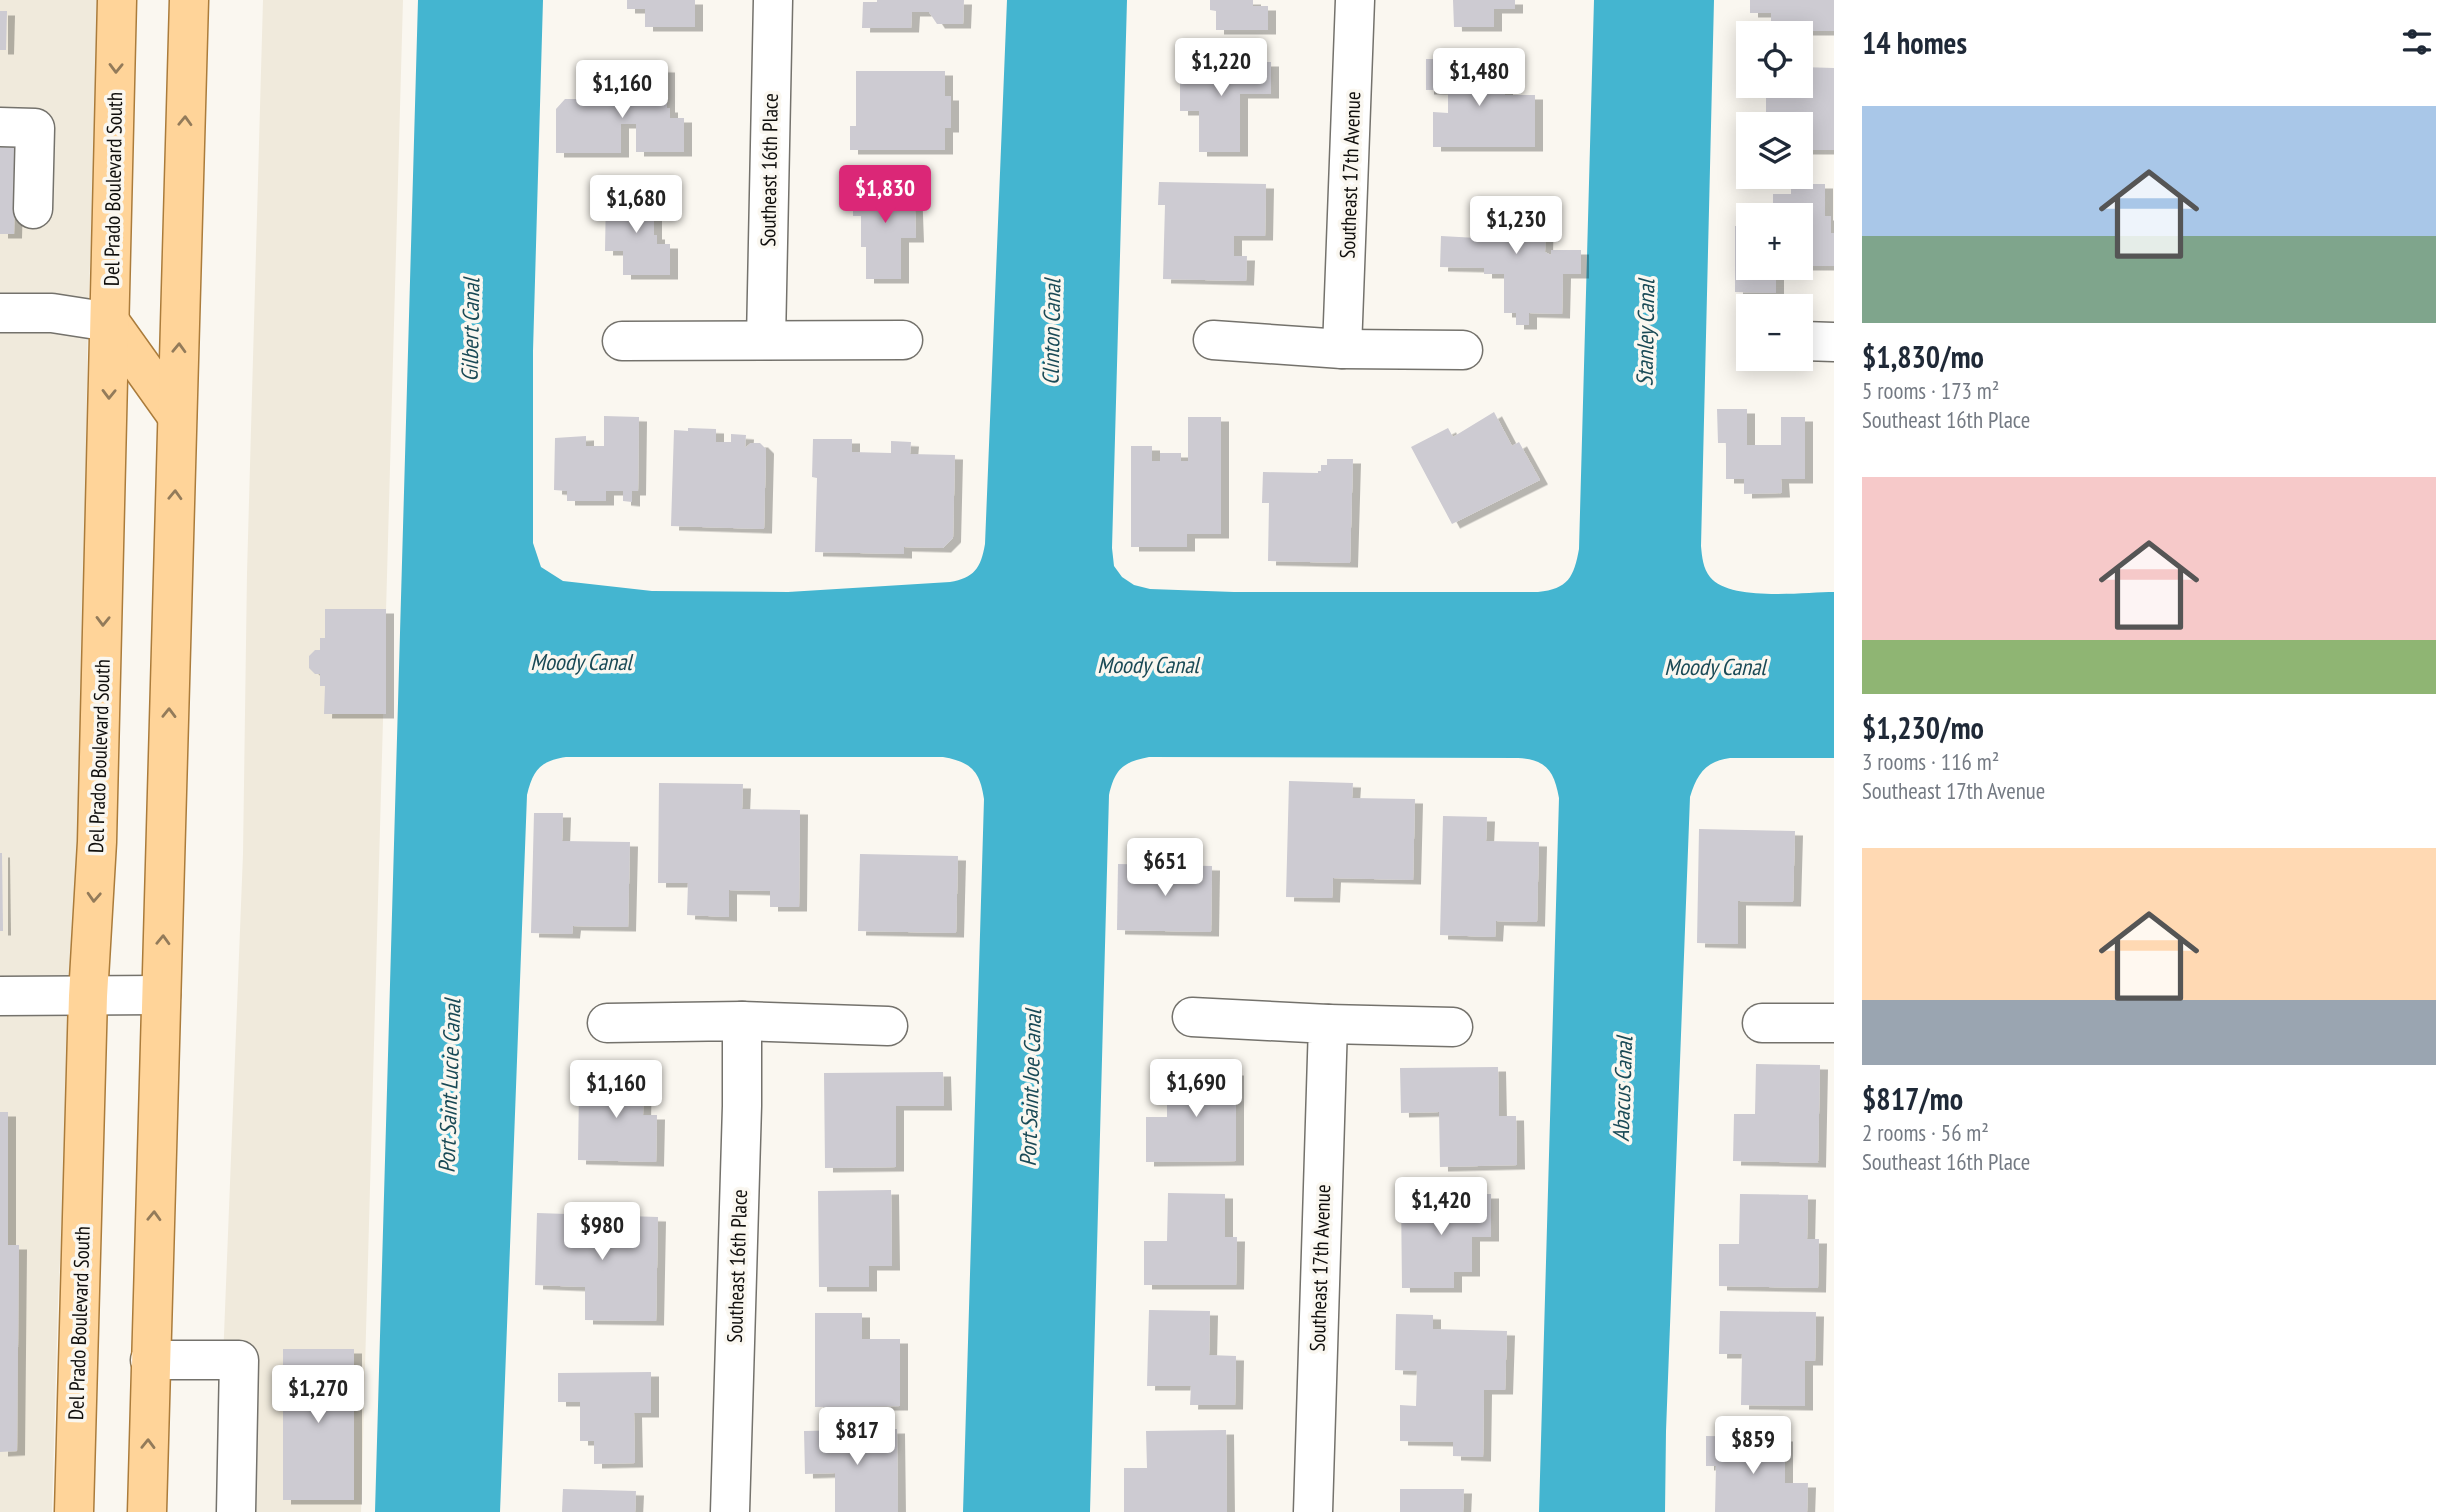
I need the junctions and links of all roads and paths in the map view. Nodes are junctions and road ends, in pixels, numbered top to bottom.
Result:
1 (117, 0) edge
2 (189, 0) edge
3 (773, 0) edge
4 (1355, 0) edge
5 (0, 127) edge
6 (33, 209) dead end
7 (0, 313) edge
8 (110, 323) junction
9 (766, 340) junction
10 (904, 340) dead end
11 (1213, 340) dead end
12 (622, 341) dead end
13 (1342, 349) junction
14 (1463, 350) dead end
15 (177, 416) junction
16 (161, 995) junction
17 (0, 996) edge
18 (89, 996) junction
19 (1192, 1017) dead end
20 (742, 1021) junction
21 (607, 1023) dead end
22 (1762, 1023) dead end
23 (1834, 1023) edge
24 (1328, 1024) junction
25 (888, 1026) dead end
26 (1453, 1027) dead end
27 (150, 1360) junction
28 (74, 1512) edge
29 (147, 1512) edge
30 (236, 1512) edge
31 (730, 1512) edge
32 (1313, 1512) edge

1 -> 8 main road, Del Prado Boulevard South
15 -> 2 main road
3 - 9 street, Southeast 16th Place
4 - 13 street, Southeast 17th Avenue
5 - 6 street
7 - 8 street
8 - 15 main road
8 -> 18 main road, Del Prado Boulevard South
9 - 10 street
9 - 12 street
11 - 13 street
13 - 14 street
16 -> 15 main road
16 - 18 street
27 -> 16 main road
17 - 18 street
18 - 28 main road, Del Prado Boulevard South
19 - 24 street
20 - 21 street
20 - 25 street
20 - 31 street, Southeast 16th Place
22 - 23 street
24 - 26 street
24 - 32 street, Southeast 17th Avenue
29 -> 27 main road
27 - 30 street

